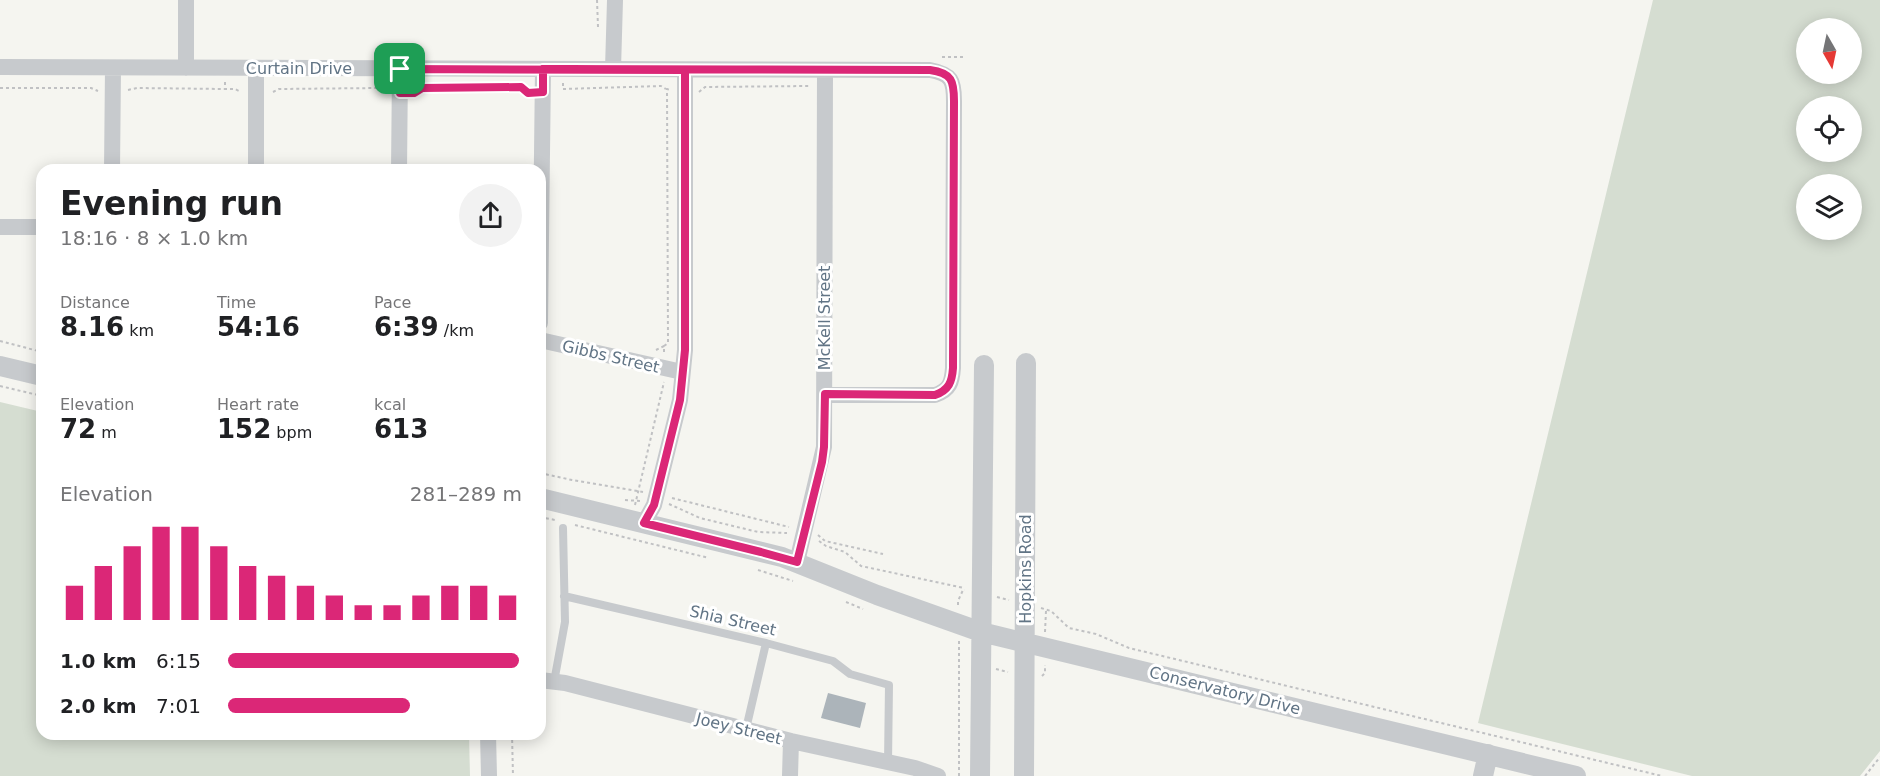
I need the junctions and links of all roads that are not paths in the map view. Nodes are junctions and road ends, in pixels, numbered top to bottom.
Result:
1 (186, 0) edge
2 (615, 0) edge
3 (0, 67) edge
4 (114, 68) junction
5 (186, 68) junction
6 (256, 68) junction
7 (400, 69) junction
8 (543, 69) junction
9 (613, 69) junction
10 (685, 70) junction
11 (817, 70) junction
12 (112, 164) edge
13 (256, 164) edge
14 (399, 164) edge
15 (542, 164) edge
16 (0, 227) edge
17 (36, 227) edge
18 (546, 341) edge
19 (1026, 363) dead end
20 (984, 365) dead end
21 (0, 366) edge
22 (682, 372) junction
23 (36, 375) edge
24 (825, 394) junction
25 (546, 499) edge
26 (644, 523) junction
27 (564, 525) road end
28 (797, 572) junction
29 (564, 596) junction
30 (981, 632) junction
31 (1025, 642) junction
32 (766, 643) junction
33 (547, 681) edge
34 (746, 729) junction
35 (488, 740) edge
36 (791, 741) junction
37 (1488, 754) junction
38 (888, 763) junction
39 (489, 776) edge
40 (790, 776) edge
41 (938, 776) edge
42 (980, 776) edge
43 (1024, 776) edge
44 (1483, 776) edge
45 (1576, 776) edge

1 - 5 street
2 - 9 street
3 - 4 street, Curtain Drive
4 - 5 street, Curtain Drive
4 - 12 street
5 - 6 street, Curtain Drive
6 - 7 street, Curtain Drive
6 - 13 street
7 - 8 street, Curtain Drive
7 - 14 street
8 - 9 street, Curtain Drive
8 - 15 street
9 - 10 street, Curtain Drive
10 - 11 street, Curtain Drive
10 - 22 street
11 - 24 street, McKell Street
11 - 24 street, Curtain Drive
16 - 17 street
18 - 22 street, Gibbs Street
19 - 31 street, Hopkins Road
20 - 30 street
21 - 23 street
22 - 26 street
24 - 28 street, McKell Street
25 - 26 street, Conservatory Drive
26 - 28 street, Conservatory Drive
27 - 29 lane
28 - 30 street, Conservatory Drive
29 - 32 lane, Shia Street
29 - 33 lane
30 - 31 street, Conservatory Drive
30 - 42 street
31 - 37 street, Conservatory Drive
31 - 43 street, Hopkins Road
32 - 34 lane
32 - 38 lane, Shia Street
33 - 34 street, Joey Street
34 - 36 street, Joey Street
35 - 39 street
36 - 38 street, Joey Street
36 - 40 street
37 - 44 street
37 - 45 street, Conservatory Drive
38 - 41 street, Joey Street

